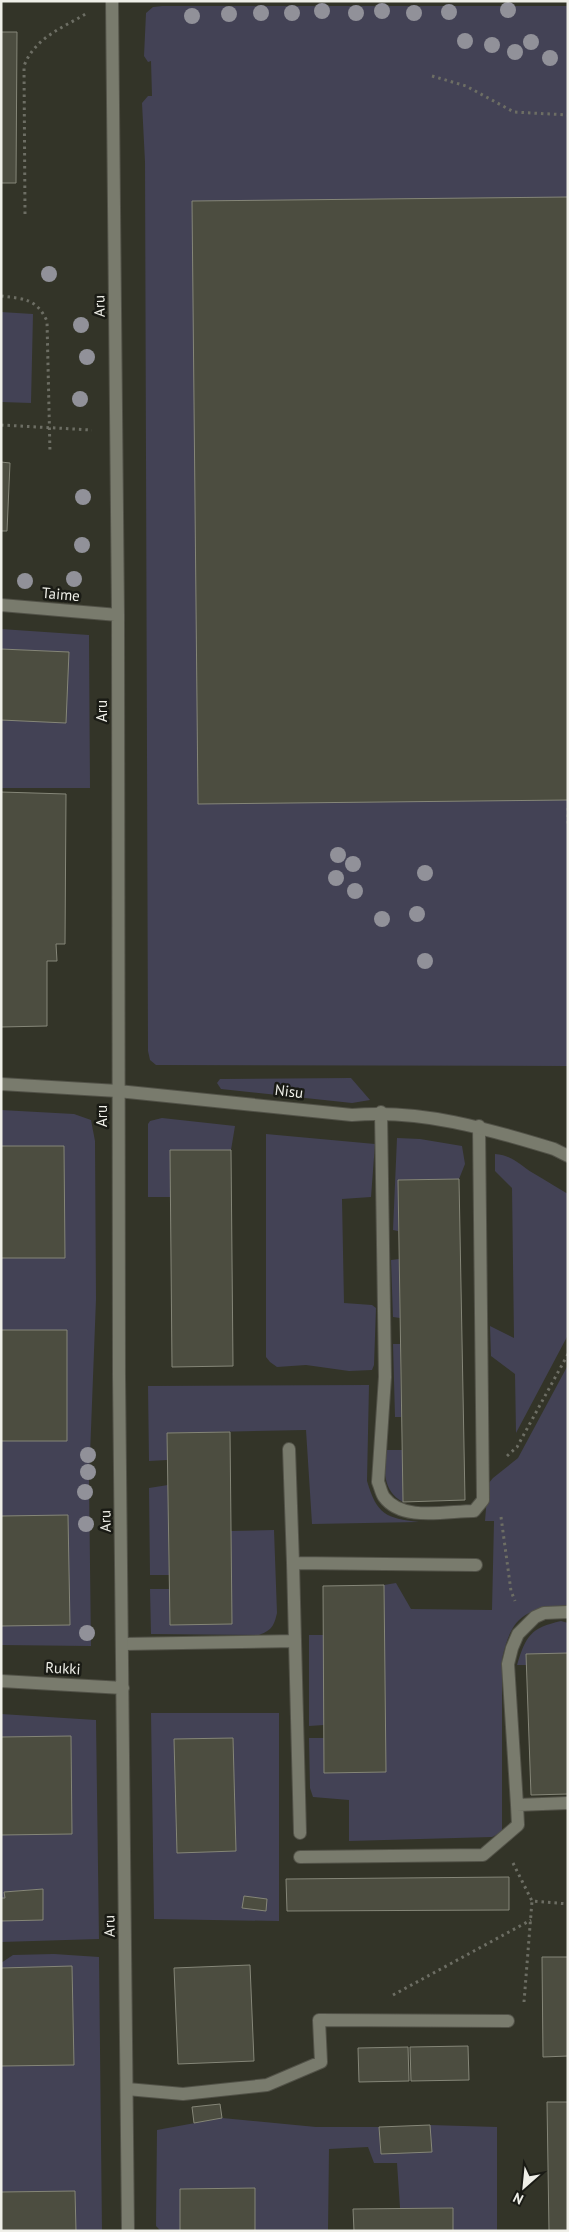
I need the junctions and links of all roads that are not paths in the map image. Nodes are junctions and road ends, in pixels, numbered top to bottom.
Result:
1 (112, 1) edge
2 (1, 605) edge
3 (118, 615) junction
4 (1, 1084) edge
5 (118, 1091) junction
6 (381, 1112) junction
7 (478, 1126) junction
8 (568, 1156) edge
9 (289, 1449) dead end
10 (294, 1563) junction
11 (476, 1565) dead end
12 (568, 1612) edge
13 (295, 1641) junction
14 (123, 1644) junction
15 (1, 1681) edge
16 (123, 1688) junction
17 (568, 1803) edge
18 (517, 1805) junction
19 (300, 1833) dead end
20 (300, 1857) dead end
21 (508, 2021) road end
22 (128, 2089) junction
23 (128, 2231) edge

1 - 3 street, Aru
2 - 3 street, Taime
3 - 5 street, Aru
4 - 5 street, Nisu
5 - 6 street, Nisu
5 - 14 street, Aru
6 - 7 street, Nisu
6 - 7 street
7 - 8 street, Nisu
9 - 10 street
10 - 11 street
10 - 13 street
12 - 18 street
13 - 14 street
13 - 19 street
14 - 16 street, Aru
15 - 16 street, Rukki
16 - 22 street, Aru
17 - 18 street
18 - 20 street
21 - 22 street
22 - 23 street, Aru

